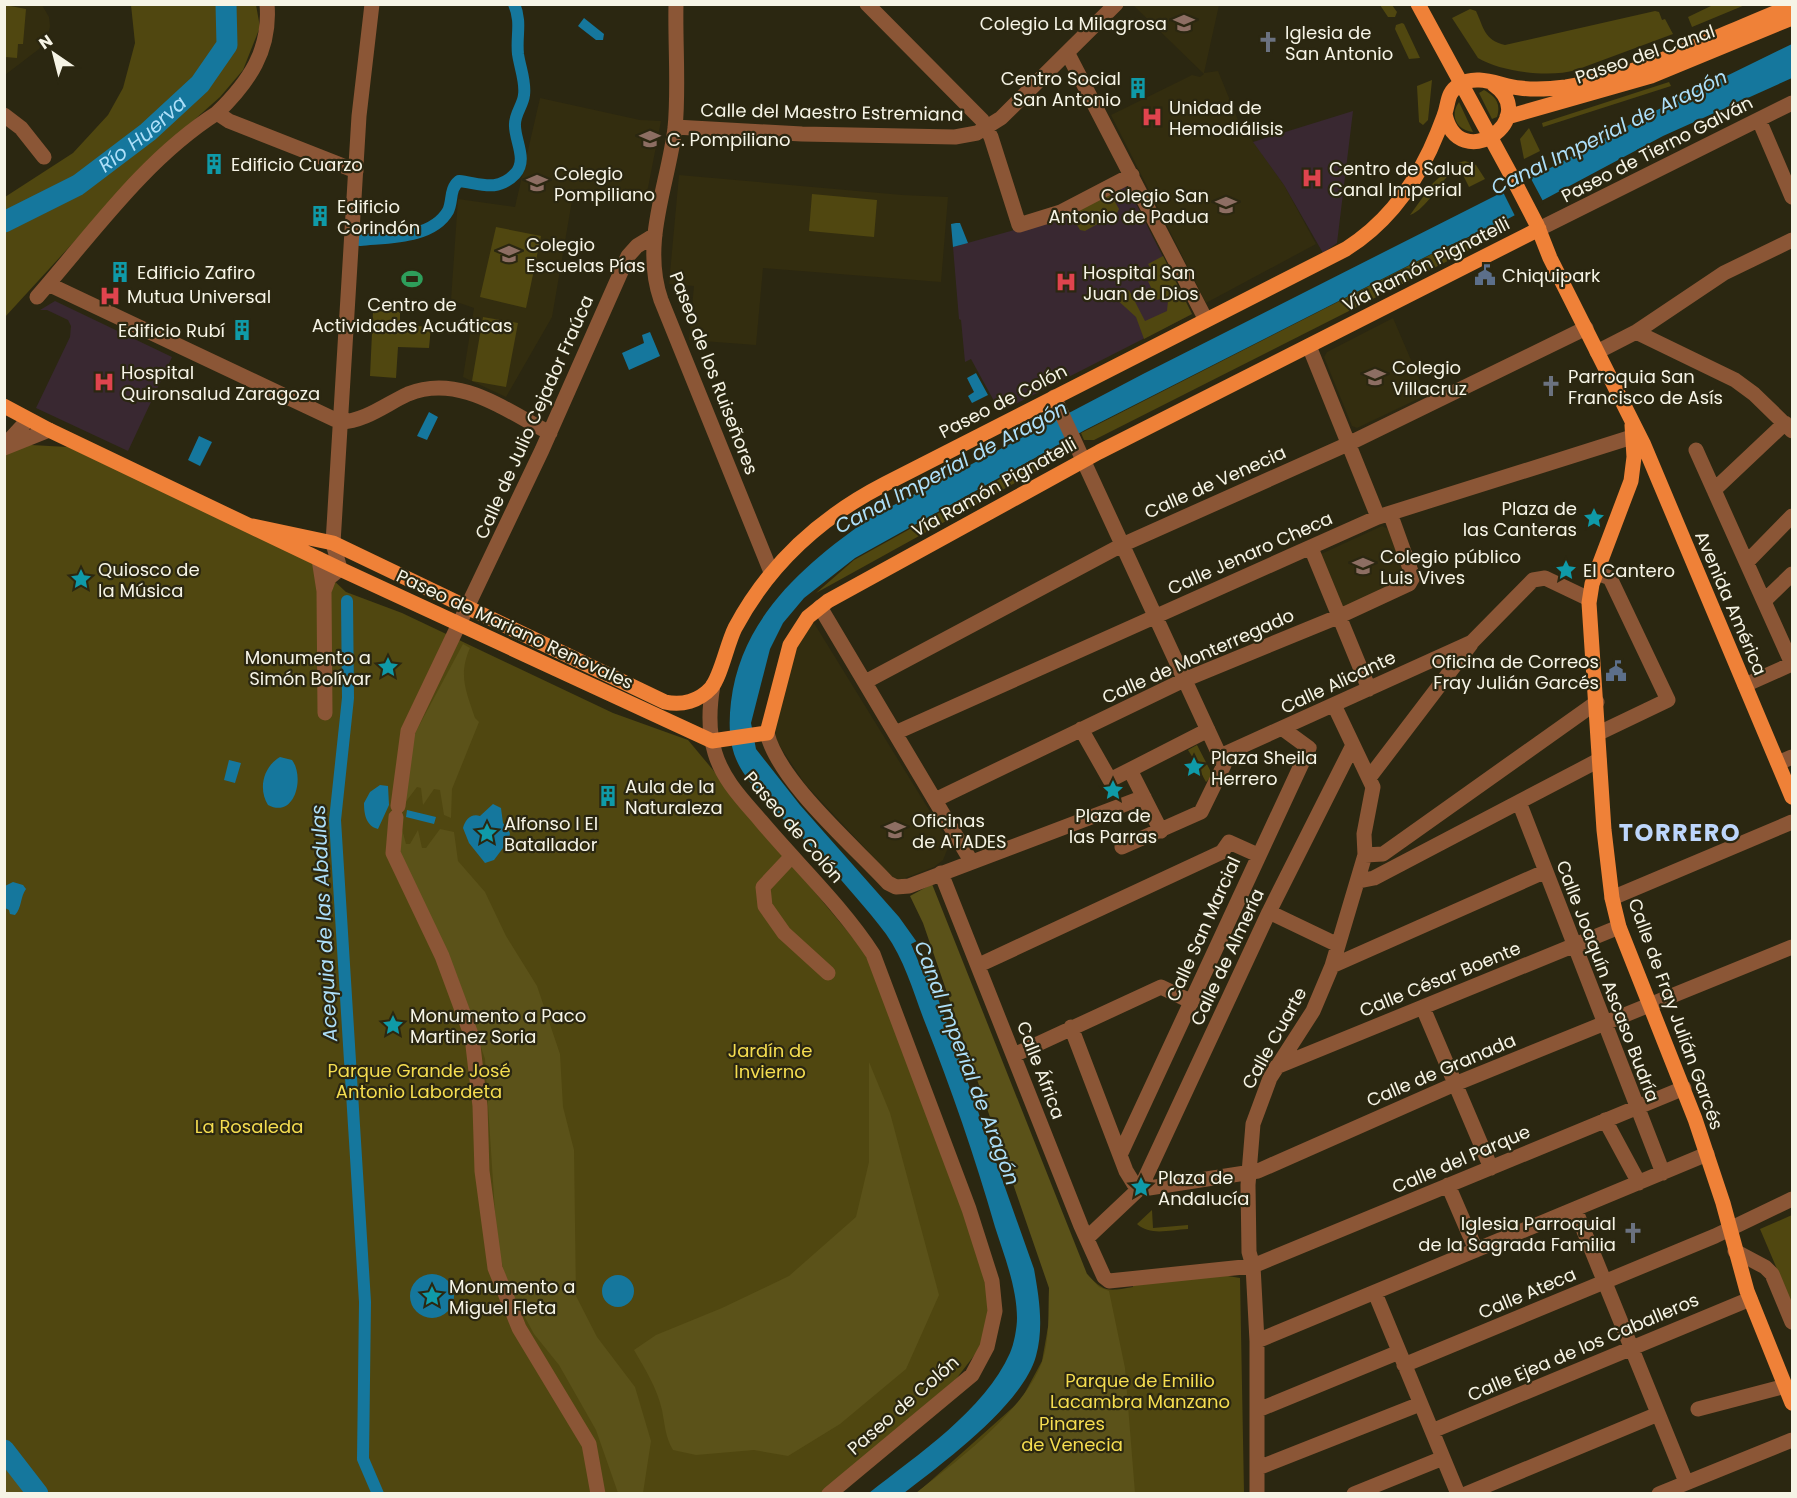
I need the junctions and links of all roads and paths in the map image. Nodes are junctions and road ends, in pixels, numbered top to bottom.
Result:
1 (267, 4) edge
2 (372, 4) edge
3 (676, 4) edge
4 (867, 4) edge
5 (1116, 4) edge
6 (1418, 4) edge
7 (1792, 6) edge
8 (1792, 18) edge
9 (1068, 54) junction
10 (1462, 83) junction
11 (1493, 84) junction
12 (1792, 103) edge
13 (217, 113) junction
14 (1445, 114) junction
15 (4, 115) edge
16 (1507, 117) junction
17 (1759, 120) junction
18 (675, 127) junction
19 (987, 128) junction
20 (1492, 138) junction
21 (44, 156) dead end
22 (356, 171) junction
23 (1132, 176) junction
24 (1792, 196) edge
25 (1535, 222) junction
26 (655, 236) junction
27 (1792, 240) edge
28 (48, 284) junction
29 (37, 297) dead end
30 (1206, 320) junction
31 (1586, 328) junction
32 (1636, 332) junction
33 (1309, 346) junction
34 (1597, 352) junction
35 (1057, 403) junction
36 (4, 406) edge
37 (4, 415) edge
38 (24, 419) junction
39 (340, 422) junction
40 (1789, 427) edge
41 (49, 430) junction
42 (1632, 431) junction
43 (550, 433) junction
44 (1347, 444) junction
45 (4, 447) edge
46 (1696, 450) dead end
47 (1083, 454) junction
48 (1628, 490) junction
49 (1714, 490) junction
50 (1664, 493) junction
51 (1384, 515) junction
52 (1792, 516) edge
53 (253, 526) junction
54 (333, 543) junction
55 (1122, 545) junction
56 (1311, 548) junction
57 (319, 559) junction
58 (1747, 562) junction
59 (340, 569) junction
60 (771, 572) junction
61 (1597, 573) junction
62 (1792, 574) edge
63 (324, 591) junction
64 (1589, 599) junction
65 (1764, 601) junction
66 (469, 606) junction
67 (820, 606) junction
68 (1155, 616) junction
69 (1340, 616) junction
70 (461, 625) junction
71 (1472, 642) junction
72 (1792, 664) edge
73 (1184, 680) junction
74 (865, 682) junction
75 (713, 685) junction
76 (1745, 685) junction
77 (1369, 689) junction
78 (1597, 702) junction
79 (1334, 705) junction
80 (325, 713) dead end
81 (1081, 729) junction
82 (1283, 729) junction
83 (1208, 730) junction
84 (895, 733) junction
85 (1599, 733) junction
86 (762, 734) junction
87 (717, 740) junction
88 (1353, 745) junction
89 (1220, 756) junction
90 (1599, 760) junction
91 (1785, 760) edge
92 (1130, 770) junction
93 (1370, 778) junction
94 (1143, 797) junction
95 (1792, 797) edge
96 (935, 800) junction
97 (1519, 802) junction
98 (1792, 822) edge
99 (1161, 831) junction
100 (1122, 847) dead end
101 (1258, 855) junction
102 (1365, 855) junction
103 (791, 857) junction
104 (971, 861) junction
105 (1544, 872) junction
106 (941, 873) junction
107 (1359, 880) junction
108 (1612, 898) junction
109 (1269, 912) junction
110 (1619, 927) junction
111 (1338, 945) junction
112 (1573, 946) junction
113 (1792, 947) edge
114 (979, 965) junction
115 (1332, 966) junction
116 (828, 973) dead end
117 (1192, 1002) junction
118 (1650, 1006) junction
119 (1423, 1008) junction
120 (1603, 1023) junction
121 (1071, 1027) junction
122 (1014, 1055) junction
123 (1276, 1066) junction
124 (1455, 1084) junction
125 (1684, 1088) junction
126 (1636, 1107) junction
127 (1605, 1120) junction
128 (1707, 1154) junction
129 (1120, 1155) junction
130 (1491, 1168) junction
131 (1250, 1173) junction
132 (1663, 1173) junction
133 (1640, 1183) junction
134 (1448, 1185) junction
135 (1141, 1187) junction
136 (1792, 1199) edge
137 (1575, 1209) junction
138 (1730, 1228) junction
139 (1086, 1238) junction
140 (1476, 1250) junction
141 (1734, 1251) junction
142 (1253, 1266) junction
143 (1107, 1281) joint
144 (1605, 1282) junction
145 (1375, 1293) junction
146 (1750, 1299) junction
147 (1792, 1322) edge
148 (1257, 1341) junction
149 (1631, 1348) junction
150 (1402, 1358) junction
151 (1786, 1386) junction
152 (1792, 1403) edge
153 (1420, 1404) junction
154 (1698, 1409) dead end
155 (1258, 1410) junction
156 (1658, 1414) junction
157 (1432, 1431) junction
158 (1792, 1440) edge
159 (1443, 1458) junction
160 (1258, 1468) junction
161 (1686, 1482) junction
162 (597, 1490) edge
163 (829, 1494) edge
164 (1257, 1494) edge
165 (1354, 1494) edge
166 (1458, 1494) edge
167 (1466, 1494) edge
168 (1659, 1494) edge

1 - 13 street
2 - 22 street
3 - 18 street, Paseo de los Ruiseñores
4 - 19 street
5 - 9 street, Calle del Maestro Estremiana
6 - 10 main road, Avenida América
7 - 11 main road, Paseo del Canal
8 - 16 main road, Paseo del Canal
9 - 19 street, Calle del Maestro Estremiana
9 - 23 street
10 - 11 main road, Paseo del Canal
10 - 14 main road, Paseo de Colón
10 - 20 main road, Avenida América
11 - 16 main road
12 - 17 street, Paseo de Tierno Galván
13 - 22 street
13 - 28 street
14 - 20 main road
14 - 30 main road, Paseo de Colón
15 - 21 street
16 - 20 main road
17 - 24 street
17 - 25 street, Paseo de Tierno Galván
18 - 19 street, Calle del Maestro Estremiana
18 - 26 street, Paseo de los Ruiseñores
19 - 23 street
20 - 25 main road, Avenida América
22 - 39 street
23 - 30 street
25 - 31 main road, Avenida América
25 - 33 main road, Vía Ramón Pignatelli
26 - 43 street, Calle de Julio Cejador Fraúca
26 - 60 street, Paseo de los Ruiseñores
27 - 32 street
28 - 29 street
28 - 39 street
30 - 35 main road, Paseo de Colón
31 - 34 main road, Avenida América
31 - 44 street, Calle de Venecia
32 - 34 street
32 - 40 street
33 - 44 street
33 - 47 main road, Vía Ramón Pignatelli
34 - 42 main road, Avenida América
35 - 47 street
35 - 60 main road, Paseo de Colón
36 - 38 main road, Paseo de Mariano Renovales
37 - 38 main road, Paseo de Mariano Renovales
38 - 41 main road, Paseo de Mariano Renovales
38 - 45 street
39 - 43 street
39 - 54 street
40 - 49 street
41 - 45 street
41 - 53 main road, Paseo de Mariano Renovales
42 - 48 main road
42 - 50 main road, Avenida América
42 - 51 street, Calle Jenaro Checa
43 - 66 street, Calle de Julio Cejador Fraúca
44 - 51 street
44 - 55 street, Calle de Venecia
46 - 49 street
47 - 55 street
47 - 67 main road, Vía Ramón Pignatelli
48 - 50 main road
48 - 61 main road
49 - 58 street
50 - 76 main road, Avenida América
51 - 56 street, Calle Jenaro Checa
51 - 69 street, Calle de Monterregado
52 - 58 street
53 - 54 main road, Paseo de Mariano Renovales
53 - 57 main road, Paseo de Mariano Renovales
54 - 59 street
54 - 66 main road, Paseo de Mariano Renovales
55 - 68 street
55 - 74 street, Calle de Venecia
56 - 68 street, Calle Jenaro Checa
56 - 69 street
57 - 59 main road, Paseo de Mariano Renovales
57 - 63 street
58 - 65 street
59 - 63 street
59 - 70 main road, Paseo de Mariano Renovales
60 - 75 main road, Paseo de Colón
61 - 64 main road, Calle de Fray Julián Garcés
61 - 85 street
62 - 65 street
63 - 80 street
64 - 71 street, Calle Alicante
64 - 78 main road, Calle de Fray Julián Garcés
65 - 72 street
66 - 70 street, Calle de Julio Cejador Fraúca
66 - 75 main road, Paseo de Mariano Renovales
67 - 74 street
67 - 86 main road, Vía Ramón Pignatelli
68 - 73 street
68 - 84 street, Calle Jenaro Checa
69 - 73 street, Calle de Monterregado
69 - 77 street
70 - 87 main road, Paseo de Mariano Renovales
70 - 162 street, Calle de Julio Cejador Fraúca
71 - 77 street, Calle Alicante
71 - 93 street
72 - 76 street
73 - 81 street, Calle de Monterregado
73 - 83 street
74 - 84 street
75 - 87 street, Paseo de Colón
76 - 91 main road, Avenida América
77 - 79 street, Calle Alicante
78 - 85 main road, Calle de Fray Julián Garcés
78 - 102 street
79 - 82 street, Calle Alicante
79 - 88 street
81 - 92 street
81 - 96 street, Calle de Monterregado
82 - 89 street, Calle Alicante
82 - 101 street, Calle San Marcial
83 - 89 street
83 - 92 street
84 - 96 street
85 - 90 main road, Calle de Fray Julián Garcés
86 - 87 main road
86 - 106 street
87 - 103 street, Paseo de Colón
88 - 93 street
88 - 109 street, Calle de Almería
89 - 99 street
90 - 97 street
90 - 108 main road, Calle de Fray Julián Garcés
91 - 95 main road, Avenida América
92 - 94 street
93 - 102 street, Calle Cuarte
94 - 99 street
94 - 104 street
96 - 104 street
97 - 105 street, Calle Joaquín Ascaso Budría
97 - 107 street
98 - 108 street
99 - 100 street
101 - 114 street
101 - 117 street, Calle San Marcial
102 - 107 street, Calle Cuarte
103 - 116 street
103 - 163 street, Paseo de Colón
104 - 106 street
105 - 112 street, Calle Joaquín Ascaso Budría
105 - 115 street
106 - 114 street, Calle África
107 - 111 street, Calle Cuarte
108 - 110 main road, Calle de Fray Julián Garcés
109 - 111 street
109 - 135 street, Calle de Almería
110 - 112 street, Calle César Boente
110 - 118 main road, Calle de Fray Julián Garcés
111 - 115 street, Calle Cuarte
112 - 119 street, Calle César Boente
112 - 120 street, Calle Joaquín Ascaso Budría
113 - 118 street, Calle de Granada
114 - 122 street, Calle África
115 - 123 street, Calle Cuarte
117 - 121 street
117 - 129 street, Calle San Marcial
118 - 120 street, Calle de Granada
118 - 125 main road, Calle de Fray Julián Garcés
119 - 123 street, Calle César Boente
119 - 124 street
120 - 124 street, Calle de Granada
120 - 126 street, Calle Joaquín Ascaso Budría
121 - 122 street
121 - 129 street
122 - 139 street, Calle África
123 - 131 street, Calle Cuarte
124 - 130 street
124 - 131 street, Calle de Granada
125 - 126 street, Calle del Parque
125 - 128 main road, Calle de Fray Julián Garcés
126 - 127 street, Calle del Parque
126 - 132 street, Calle Joaquín Ascaso Budría
127 - 130 street, Calle del Parque
127 - 133 street
128 - 132 street
128 - 138 main road, Calle de Fray Julián Garcés
129 - 135 street
130 - 134 street, Calle del Parque
131 - 135 street, Calle de Granada
131 - 142 street, Calle Cuarte
132 - 133 street
133 - 137 street
134 - 140 street
134 - 142 street, Calle del Parque
135 - 139 street
136 - 138 street, Calle Ateca
137 - 140 street
137 - 144 street
138 - 141 main road, Calle de Fray Julián Garcés
138 - 144 street, Calle Ateca
139 - 143 street, Calle África
140 - 145 street
141 - 146 main road, Calle de Fray Julián Garcés
141 - 147 street
142 - 143 street, Calle del Parque
142 - 148 street, Calle Cuarte
144 - 149 street
144 - 150 street, Calle Ateca
145 - 148 street
145 - 150 street
146 - 149 street, Calle Ejea de los Caballeros
146 - 151 main road, Calle de Fray Julián Garcés
148 - 155 street, Calle Cuarte
149 - 156 street
149 - 157 street, Calle Ejea de los Caballeros
150 - 153 street
150 - 155 street, Calle Ateca
151 - 152 main road, Calle de Fray Julián Garcés
151 - 154 street
153 - 157 street
153 - 160 street
155 - 160 street, Calle Cuarte
156 - 161 street
156 - 167 street
157 - 159 street
158 - 161 street
159 - 165 street
159 - 166 street
160 - 164 street, Calle Cuarte
161 - 168 street

